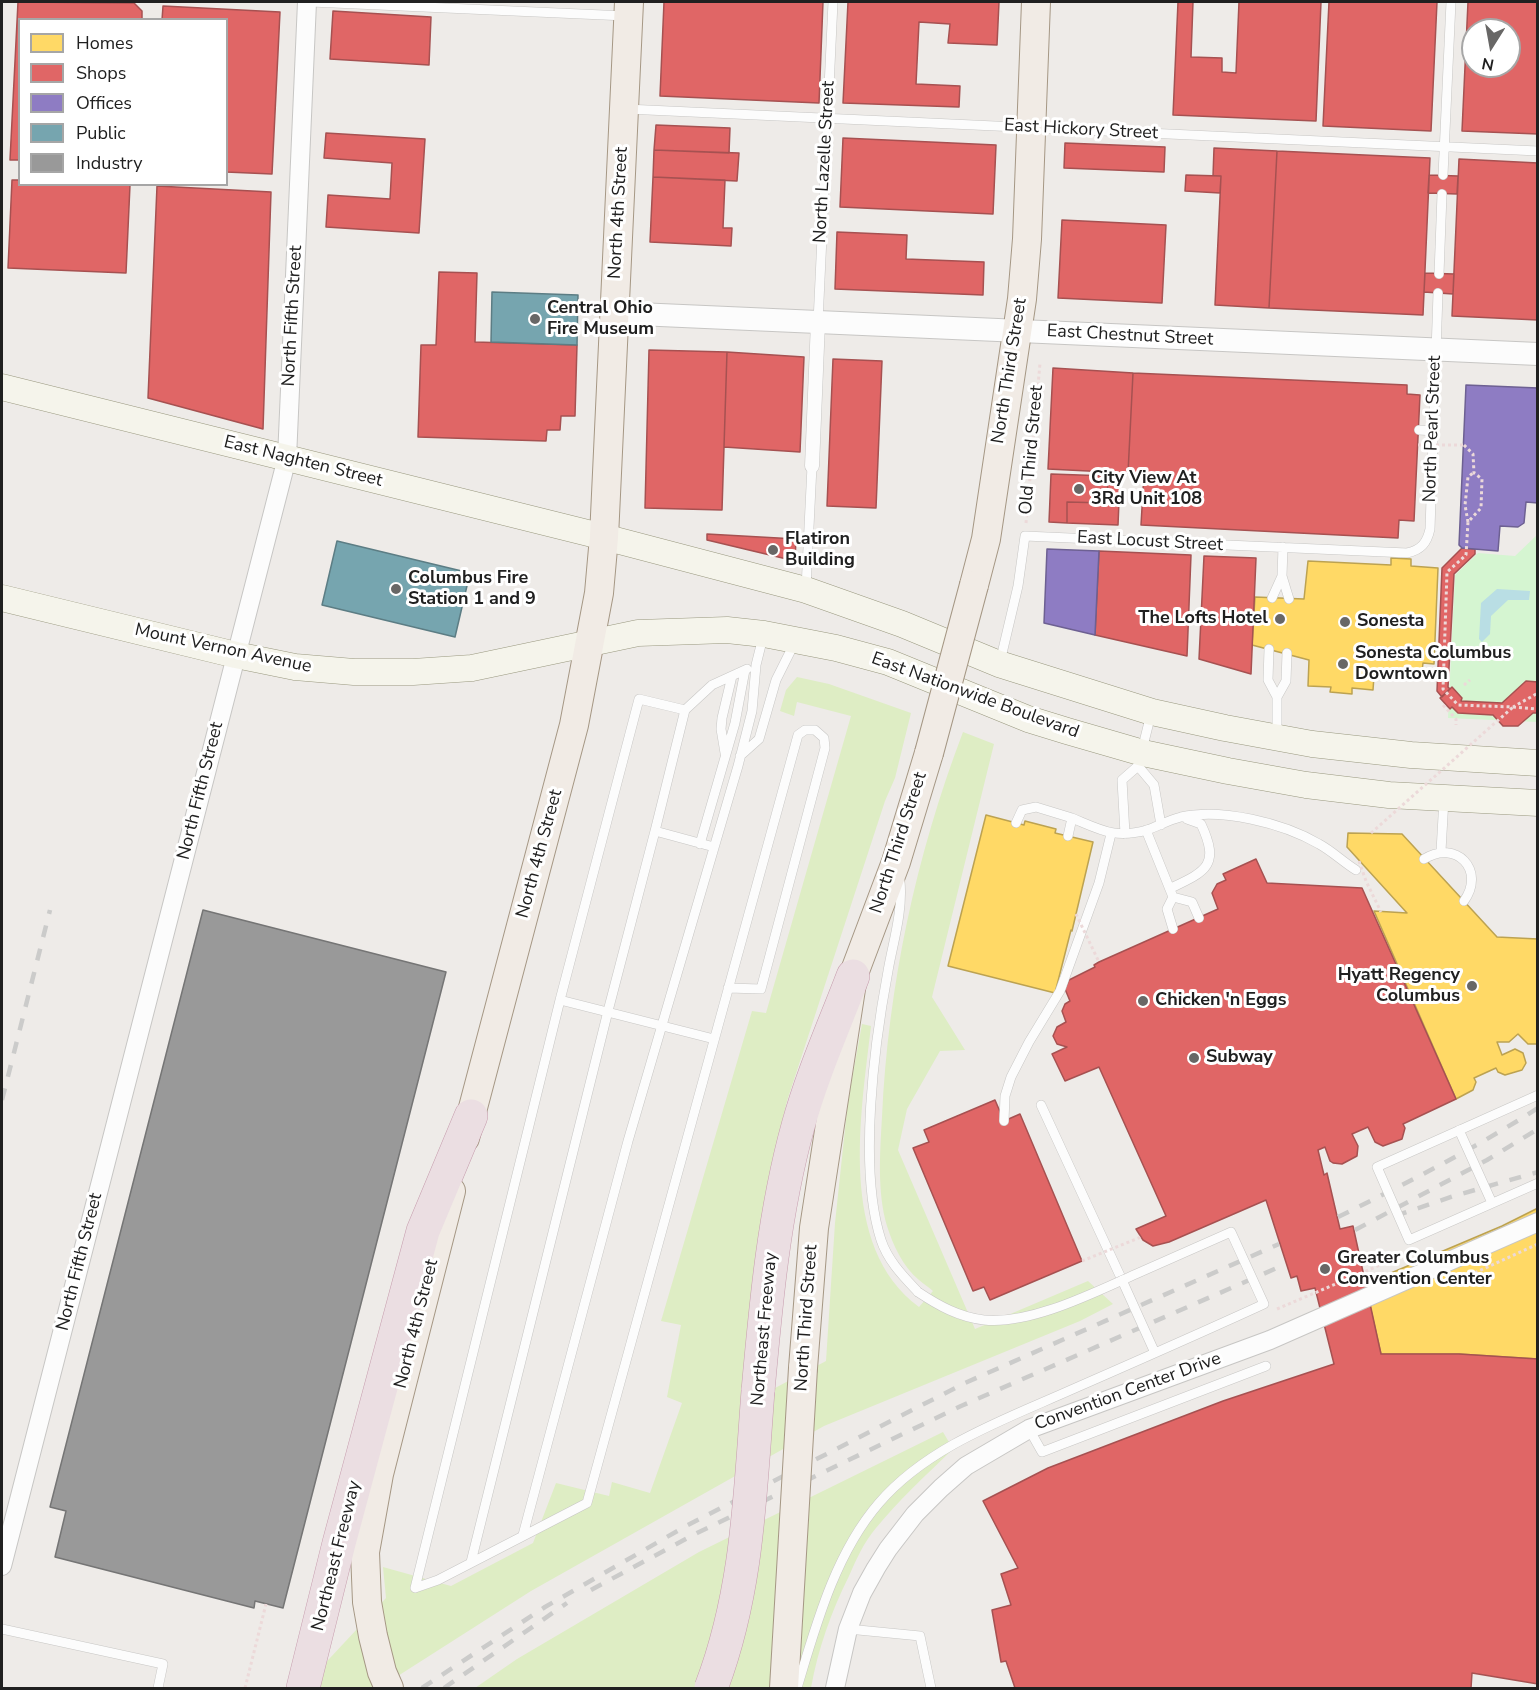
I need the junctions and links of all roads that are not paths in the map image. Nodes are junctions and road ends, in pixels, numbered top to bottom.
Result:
1 (309, 2) edge
2 (833, 2) edge
3 (1036, 2) edge
4 (1451, 2) edge
5 (628, 9) edge
6 (624, 109) junction
7 (827, 118) junction
8 (1032, 127) junction
9 (1444, 146) junction
10 (1538, 151) edge
11 (1443, 175) dead end
12 (1442, 194) dead end
13 (1439, 274) dead end
14 (1438, 293) dead end
15 (615, 313) junction
16 (818, 322) junction
17 (1017, 331) junction
18 (1435, 350) junction
19 (1538, 354) edge
20 (2, 387) edge
21 (1419, 430) dead end
22 (1434, 431) junction
23 (287, 458) junction
24 (812, 466) joint
25 (604, 537) junction
26 (1283, 547) junction
27 (1407, 553) joint
28 (1282, 576) junction
29 (806, 590) junction
30 (2, 598) edge
31 (1272, 598) dead end
32 (1289, 599) dead end
33 (876, 615) junction
34 (764, 634) junction
35 (796, 640) junction
36 (590, 644) junction
37 (837, 648) junction
38 (1269, 649) dead end
39 (1287, 653) dead end
40 (236, 655) junction
41 (999, 664) junction
42 (756, 665) junction
43 (746, 670) junction
44 (732, 676) junction
45 (1277, 697) junction
46 (686, 710) junction
47 (1152, 712) junction
48 (1277, 738) junction
49 (725, 756) junction
50 (740, 756) junction
51 (1140, 760) junction
52 (1538, 763) edge
53 (1444, 799) junction
54 (1538, 803) edge
55 (1182, 817) junction
56 (1072, 818) junction
57 (1016, 823) dead end
58 (1161, 825) junction
59 (1146, 830) junction
60 (655, 831) junction
61 (1111, 834) junction
62 (1125, 834) junction
63 (1068, 836) dead end
64 (700, 844) junction
65 (714, 847) junction
66 (1441, 851) junction
67 (1424, 859) dead end
68 (896, 862) junction
69 (1358, 866) road end
70 (1172, 893) junction
71 (1464, 901) dead end
72 (1199, 918) dead end
73 (1173, 929) dead end
74 (853, 976) junction
75 (728, 988) junction
76 (560, 1000) junction
77 (608, 1011) junction
78 (662, 1024) junction
79 (714, 1039) junction
80 (1538, 1095) edge
81 (1041, 1105) dead end
82 (471, 1116) junction
83 (1004, 1121) dead end
84 (1459, 1130) junction
85 (1538, 1183) edge
86 (1492, 1203) junction
87 (1538, 1222) edge
88 (1122, 1280) junction
89 (1155, 1353) junction
90 (1266, 1366) dead end
91 (1029, 1429) junction
92 (523, 1535) junction
93 (471, 1562) junction
94 (2, 1566) edge
95 (2, 1629) edge
96 (848, 1629) junction
97 (158, 1689) edge
98 (303, 1689) edge
99 (389, 1689) edge
100 (711, 1689) edge
101 (784, 1689) edge
102 (797, 1689) edge
103 (835, 1689) edge
104 (931, 1689) edge

1 - 5 lane
1 - 23 street, North Fifth Street
2 - 7 lane, North Lazelle Street
3 - 8 main road, North Third Street
4 - 9 lane
5 - 6 main road, North 4th Street
6 - 7 lane, East Hickory Street
6 - 15 main road, North 4th Street
7 - 8 lane, East Hickory Street
7 - 16 lane, North Lazelle Street
8 - 9 lane, East Hickory Street
8 - 17 main road, North Third Street
9 - 10 lane, East Hickory Street
9 - 11 lane
12 - 13 lane
14 - 18 lane, North Pearl Street
15 - 16 street, East Chestnut Street
15 - 25 main road, North 4th Street
16 - 17 street, East Chestnut Street
16 - 24 street
17 - 18 street, East Chestnut Street
17 - 68 main road, North Third Street, bridge
18 - 19 street, East Chestnut Street
18 - 22 lane, North Pearl Street
20 - 23 main road, East Naghten Street
21 - 22 lane
22 - 27 lane, North Pearl Street
23 - 25 main road, East Naghten Street
23 - 40 street, North Fifth Street
24 - 29 lane
25 - 29 main road
25 - 36 main road, North 4th Street
26 - 27 lane, East Locust Street
26 - 28 lane
26 - 41 lane, East Locust Street
28 - 31 lane
28 - 32 lane
29 - 33 main road
30 - 40 main road, Mount Vernon Avenue
33 - 37 main road
33 - 41 main road
34 - 35 main road, East Nationwide Boulevard
34 - 36 main road, East Nationwide Boulevard
34 - 42 lane
35 - 37 main road, East Nationwide Boulevard
35 - 50 lane
36 - 40 main road, Mount Vernon Avenue
36 - 82 main road, North 4th Street
37 - 51 main road, East Nationwide Boulevard
38 - 45 lane
39 - 45 lane
40 - 94 street, North Fifth Street
41 - 47 main road
42 - 43 lane
42 - 50 lane
43 - 44 lane
43 - 49 lane
44 - 46 lane
44 - 49 lane
45 - 48 lane
46 - 60 lane
46 - 76 lane
47 - 48 main road
47 - 51 lane
48 - 52 main road
49 - 64 lane
50 - 65 lane
51 - 53 main road, East Nationwide Boulevard
51 - 58 lane
51 - 62 lane
53 - 54 main road, East Nationwide Boulevard
53 - 66 lane
55 - 58 lane
55 - 69 lane
55 - 70 lane
56 - 57 lane
56 - 61 lane
56 - 63 lane
58 - 59 lane
59 - 62 lane
59 - 70 lane
60 - 64 lane
60 - 77 lane
61 - 62 lane
61 - 83 lane
64 - 65 lane
65 - 78 lane
66 - 67 lane
66 - 71 lane
68 - 74 main road, North Third Street
68 - 88 lane, bridge
70 - 72 lane
70 - 73 lane
74 - 100 highway, Northeast Freeway, bridge
74 - 101 main road, North Third Street, bridge
75 - 75 lane
75 - 79 lane
76 - 77 lane
76 - 93 lane
77 - 78 lane
77 - 93 lane
78 - 79 lane
78 - 92 lane
79 - 92 lane
80 - 84 lane, bridge
81 - 88 lane
82 - 98 highway, Northeast Freeway
82 - 99 main road, North 4th Street
84 - 86 lane, bridge
84 - 86 lane, bridge
85 - 86 lane, bridge
87 - 91 street, Convention Center Drive
88 - 89 lane, bridge
88 - 89 lane, bridge
89 - 102 lane, bridge
90 - 91 lane
91 - 96 street, Convention Center Drive
92 - 93 lane
95 - 97 lane
96 - 103 street, Convention Center Drive
96 - 104 lane

